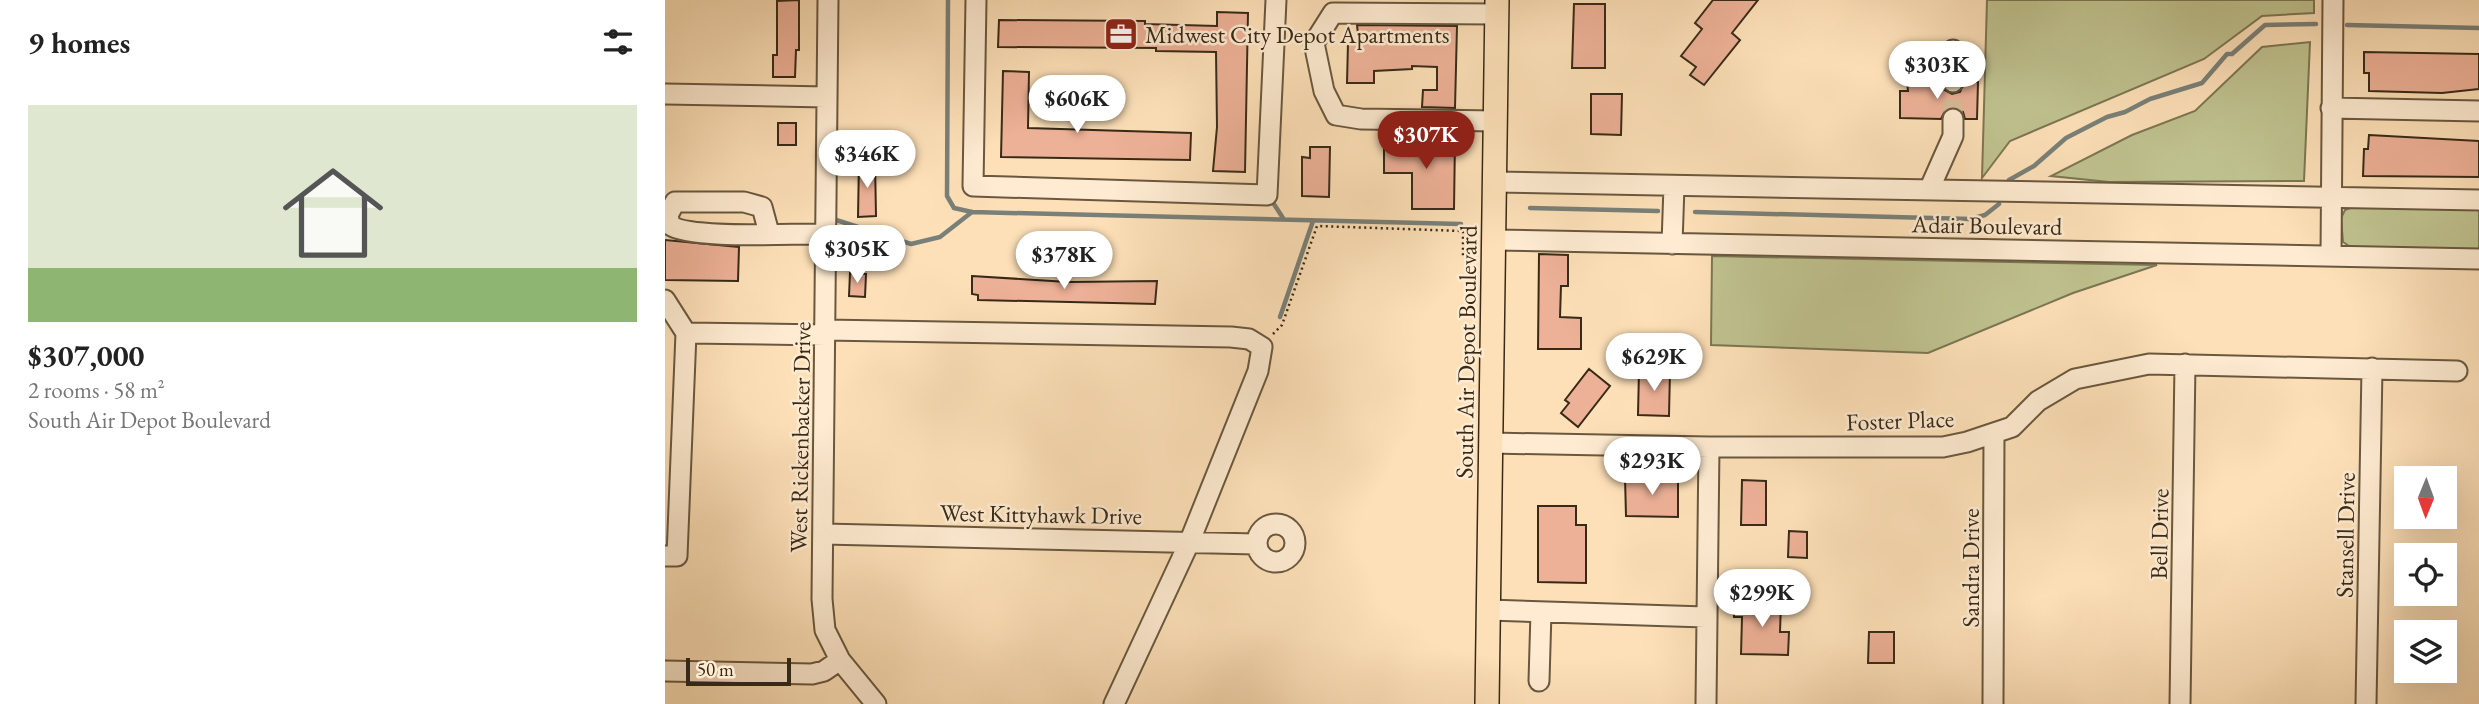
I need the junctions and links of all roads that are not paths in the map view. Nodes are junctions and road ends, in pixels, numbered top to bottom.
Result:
1 (828, 0) edge
2 (976, 0) edge
3 (1276, 0) edge
4 (1497, 7) edge
5 (2333, 7) edge
6 (1953, 50) dead end
7 (1953, 82) tunnel mouth
8 (665, 94) edge
9 (826, 97) junction
10 (2331, 108) junction
11 (2479, 111) edge
12 (1953, 119) tunnel mouth
13 (1496, 121) junction
14 (1495, 182) junction
15 (1674, 186) junction
16 (1929, 190) junction
17 (2331, 198) junction
18 (2479, 200) edge
19 (769, 233) dead end
20 (826, 234) junction
21 (1494, 240) junction
22 (1672, 244) junction
23 (2331, 256) junction
24 (2479, 259) edge
25 (665, 300) edge
26 (825, 332) junction
27 (686, 333) junction
28 (2185, 365) junction
29 (2372, 368) junction
30 (2457, 371) dead end
31 (1994, 433) junction
32 (1491, 443) junction
33 (1709, 447) junction
34 (824, 534) junction
35 (1189, 543) junction
36 (1256, 544) dead end
37 (665, 556) edge
38 (1489, 610) junction
39 (1541, 612) junction
40 (1705, 617) junction
41 (840, 660) junction
42 (665, 671) edge
43 (1539, 681) dead end
44 (876, 704) edge
45 (1114, 704) edge
46 (1487, 704) edge
47 (1706, 704) edge
48 (1993, 704) edge
49 (2180, 704) edge
50 (2366, 704) edge

1 - 9 street, West Rickenbacker Drive
2 - 3 street
4 - 13 main road, South Air Depot Boulevard
4 - 13 street
5 - 10 street
6 - 7 street
8 - 9 street
9 - 20 street, West Rickenbacker Drive
10 - 11 street
10 - 17 street
12 - 16 street
13 - 14 main road, South Air Depot Boulevard
14 - 15 street, Adair Boulevard
14 - 21 main road, South Air Depot Boulevard
15 - 16 street, Adair Boulevard
15 - 22 street
16 - 17 street, Adair Boulevard
17 - 18 street, Adair Boulevard
17 - 23 street
19 - 20 street
20 - 26 street, West Rickenbacker Drive
21 - 22 street, Adair Boulevard
21 - 32 main road, South Air Depot Boulevard
22 - 23 street, Adair Boulevard
23 - 24 street, Adair Boulevard
25 - 27 street
26 - 27 street
26 - 34 street, West Rickenbacker Drive
26 - 35 street
27 - 37 street
28 - 29 street, Foster Place
28 - 31 street, Foster Place
28 - 49 street, Bell Drive
29 - 30 street, Foster Place
29 - 50 street, Stansell Drive
31 - 33 street, Foster Place
31 - 48 street, Sandra Drive
32 - 33 street, Foster Place
32 - 38 main road, South Air Depot Boulevard
33 - 40 street
34 - 35 street, West Kittyhawk Drive
34 - 41 street, West Rickenbacker Drive
35 - 36 street, West Kittyhawk Drive
35 - 45 street
38 - 39 street
38 - 46 main road, South Air Depot Boulevard
39 - 40 street
39 - 43 street
40 - 47 street
41 - 42 street
41 - 44 street, West Rickenbacker Drive

